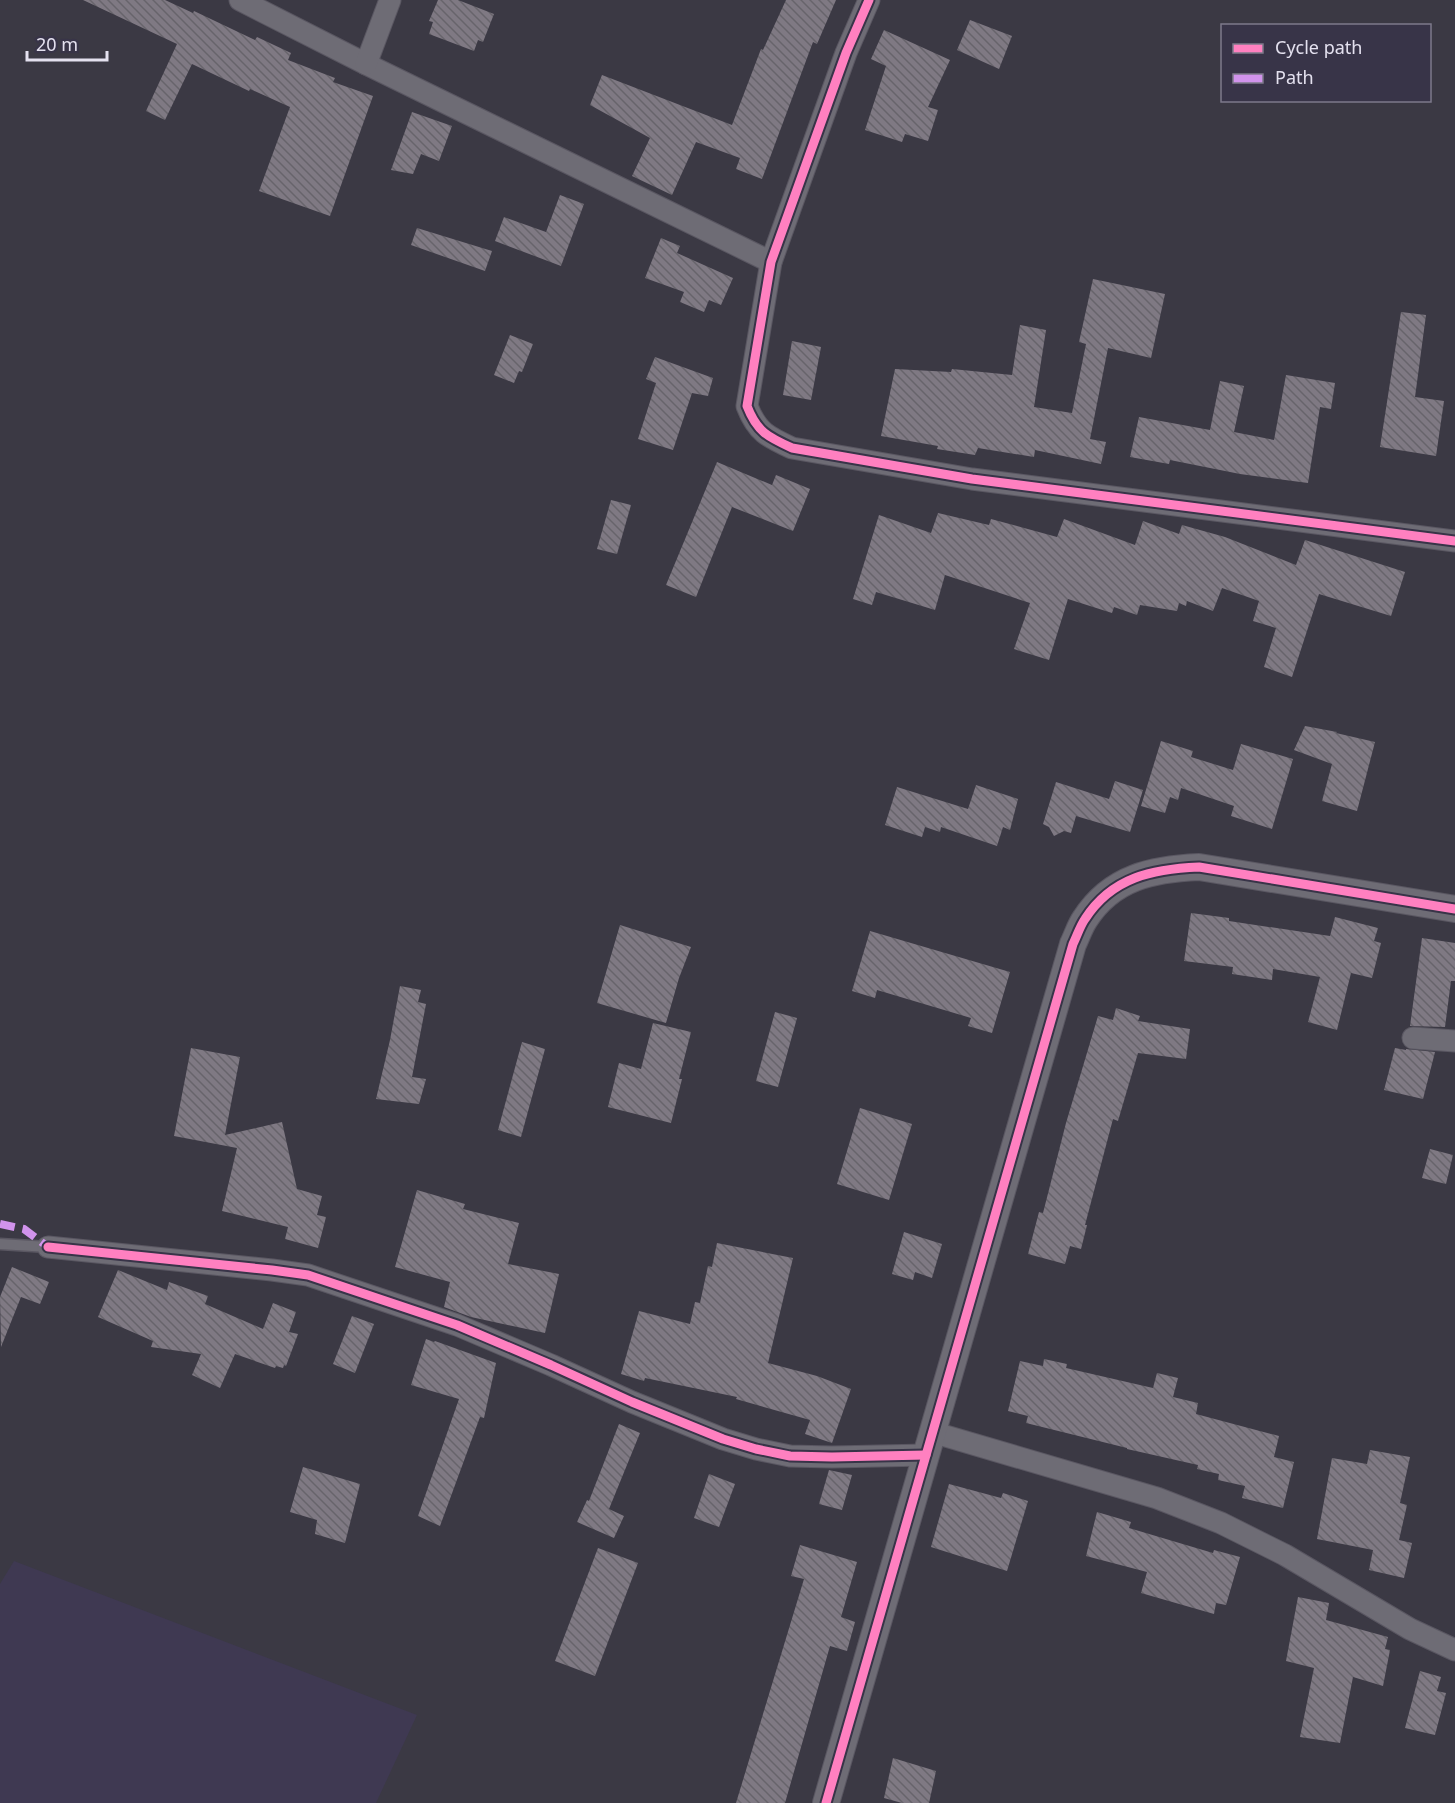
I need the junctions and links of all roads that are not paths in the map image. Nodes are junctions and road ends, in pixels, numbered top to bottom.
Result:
1 (240, 0) edge
2 (390, 0) edge
3 (869, 0) edge
4 (366, 64) junction
5 (771, 262) junction
6 (1455, 542) edge
7 (1455, 909) edge
8 (1413, 1038) dead end
9 (1455, 1041) edge
10 (0, 1244) edge
11 (48, 1246) joint
12 (929, 1444) junction
13 (1455, 1650) edge
14 (826, 1803) edge

1 - 4 street
2 - 4 street
3 - 5 street
4 - 5 street
5 - 6 street
7 - 12 street
8 - 9 street
10 - 11 lane
11 - 12 street
12 - 13 street
12 - 14 street

